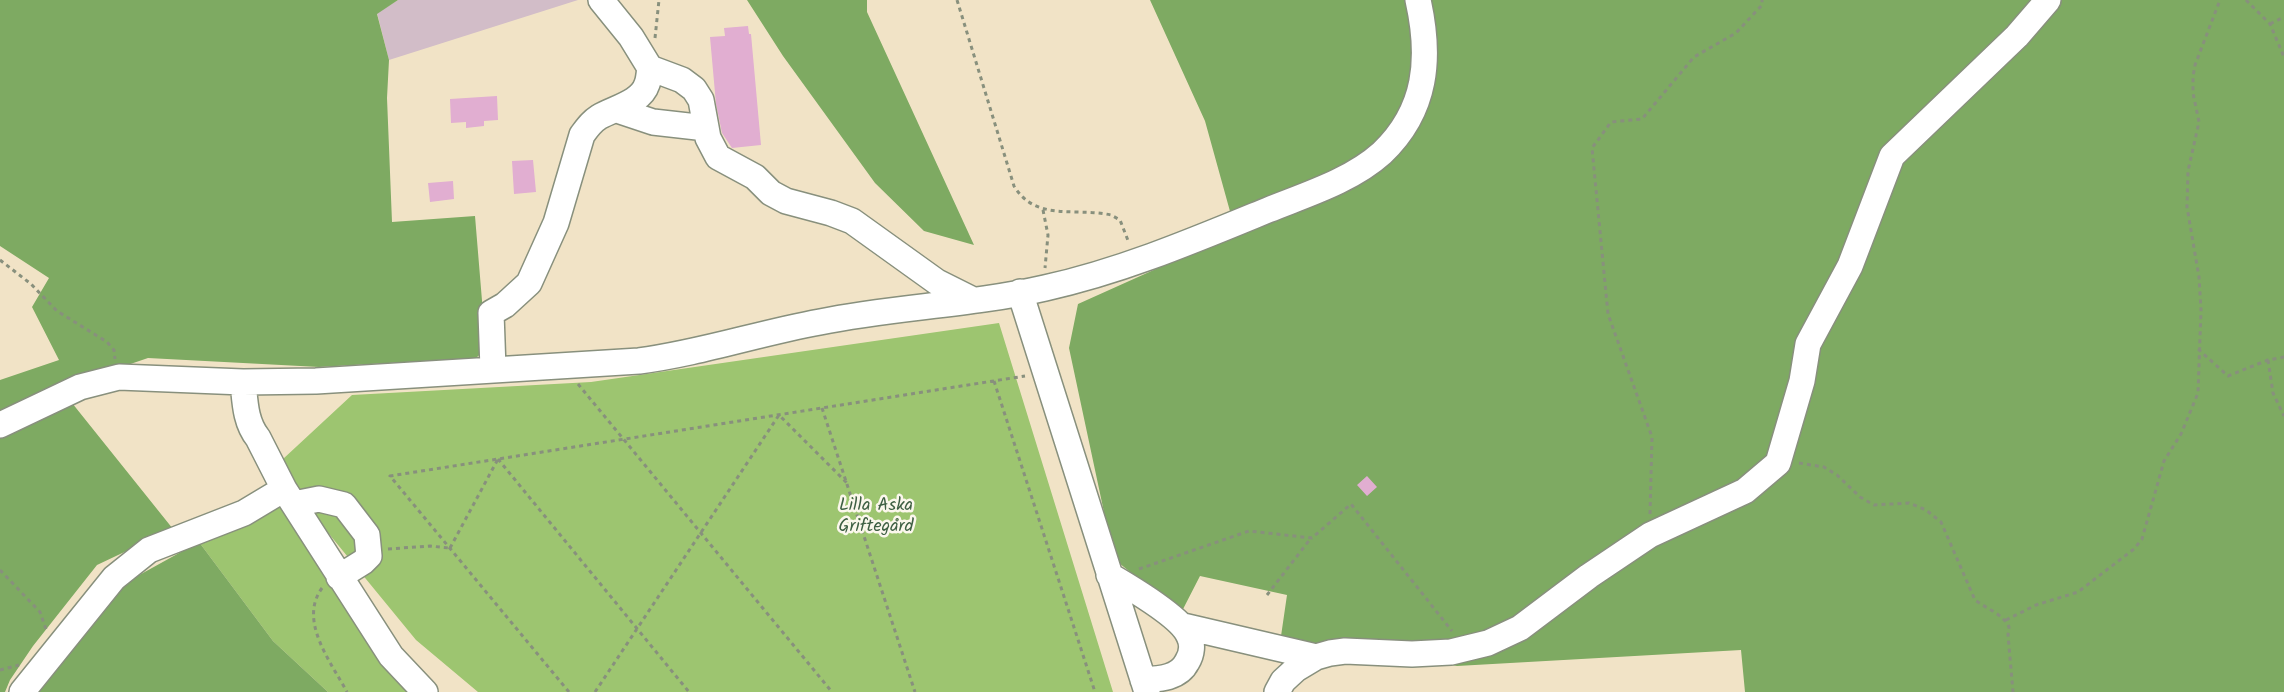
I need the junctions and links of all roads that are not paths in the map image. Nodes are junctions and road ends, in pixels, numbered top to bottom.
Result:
1 (601, 0) edge
2 (1418, 0) edge
3 (2048, 0) edge
4 (650, 68) junction
5 (616, 110) junction
6 (706, 128) junction
7 (1031, 291) junction
8 (973, 300) junction
9 (493, 370) junction
10 (243, 382) junction
11 (0, 425) edge
12 (289, 497) junction
13 (1108, 571) junction
14 (339, 577) junction
15 (1183, 626) junction
16 (1316, 657) junction
17 (1145, 686) edge
18 (22, 692) edge
19 (425, 692) edge
20 (1277, 692) edge

1 - 4 street
2 - 7 street
3 - 16 street
4 - 5 street
4 - 6 street
5 - 6 street
5 - 9 street
6 - 8 street
7 - 8 street
7 - 13 street
8 - 9 street
9 - 10 street
10 - 11 street
10 - 12 street
12 - 14 street
12 - 14 street
12 - 18 street
13 - 15 street
13 - 17 street
14 - 19 street
15 - 16 street
15 - 17 street
16 - 20 street

